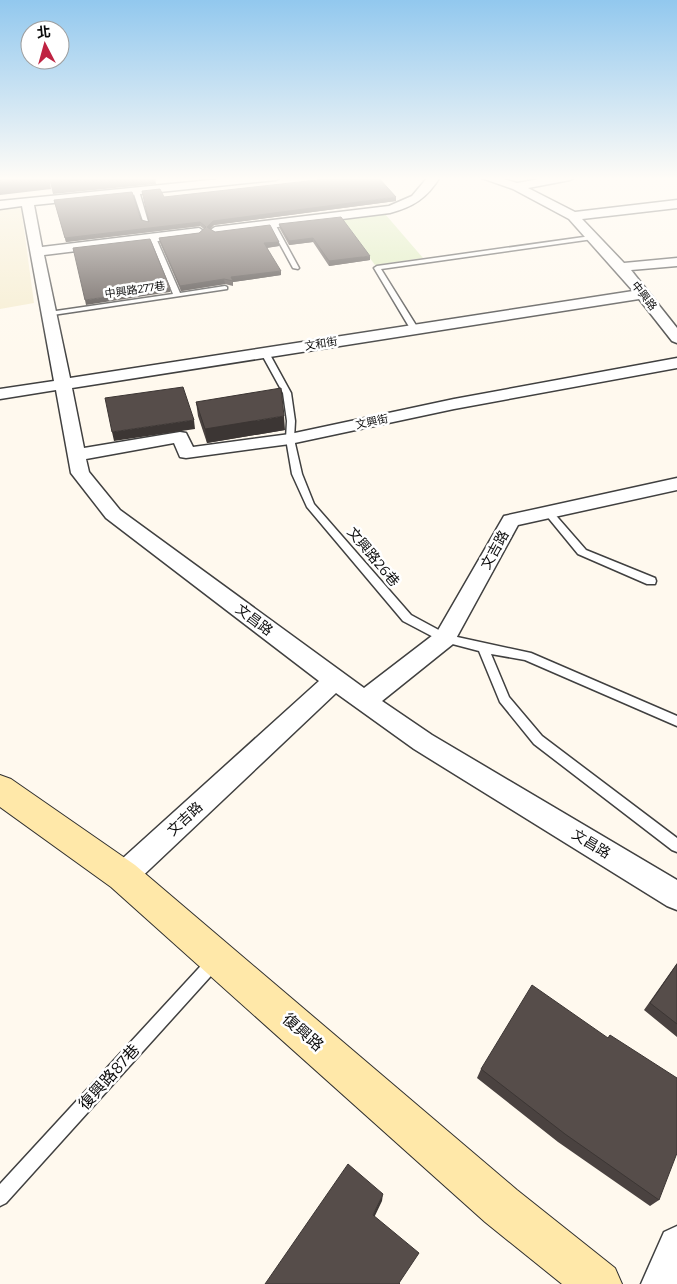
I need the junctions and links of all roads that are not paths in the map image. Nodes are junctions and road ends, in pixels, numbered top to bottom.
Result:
1 (34, 237) edge
2 (161, 237) edge
3 (279, 237) edge
4 (153, 238) junction
5 (591, 238) joint
6 (37, 252) junction
7 (677, 262) edge
8 (621, 267) junction
9 (296, 268) dead end
10 (225, 288) edge
11 (642, 294) junction
12 (177, 295) junction
13 (49, 314) junction
14 (415, 330) junction
15 (674, 331) edge
16 (265, 353) junction
17 (677, 364) edge
18 (62, 384) junction
19 (0, 394) edge
20 (290, 439) junction
21 (76, 455) junction
22 (677, 484) edge
23 (549, 513) junction
24 (651, 581) dead end
25 (445, 638) junction
26 (483, 648) junction
27 (335, 680) junction
28 (365, 702) junction
29 (677, 721) edge
30 (0, 790) edge
31 (677, 846) edge
32 (123, 876) junction
33 (677, 896) edge
34 (218, 958) junction
35 (0, 1197) edge
36 (677, 1246) edge
37 (599, 1284) edge
38 (660, 1284) edge

1 - 6 street, 文昌路
2 - 4 street
3 - 9 lane
4 - 6 street
4 - 12 lane
5 - 8 street, 中興路
5 - 14 lane
6 - 13 street, 文昌路
7 - 8 street
8 - 11 street, 中興路
10 - 12 lane, 中興路277巷
11 - 14 street, 文和街
11 - 15 street, 中興路
12 - 13 lane, 中興路277巷
13 - 18 street, 文昌路
14 - 16 street, 文和街
16 - 18 street, 文和街
16 - 20 lane, 文興路26巷
17 - 20 street, 文興街
18 - 19 street, 文和街
18 - 21 street, 文昌路
20 - 21 street, 文興街
20 - 25 lane, 文興路26巷
21 - 27 street, 文昌路
22 - 23 street, 文吉路
23 - 24 lane
23 - 25 street, 文吉路
25 - 26 lane, 文興路26巷
25 - 28 street, 文吉路
26 - 29 lane, 文興路26巷
26 - 31 lane
27 - 28 street, 文昌路
27 - 32 street, 文吉路
28 - 33 street, 文昌路
30 - 32 main road, 復興路
32 - 34 main road, 復興路
34 - 35 lane, 復興路87巷
34 - 37 main road, 復興路
36 - 38 street

